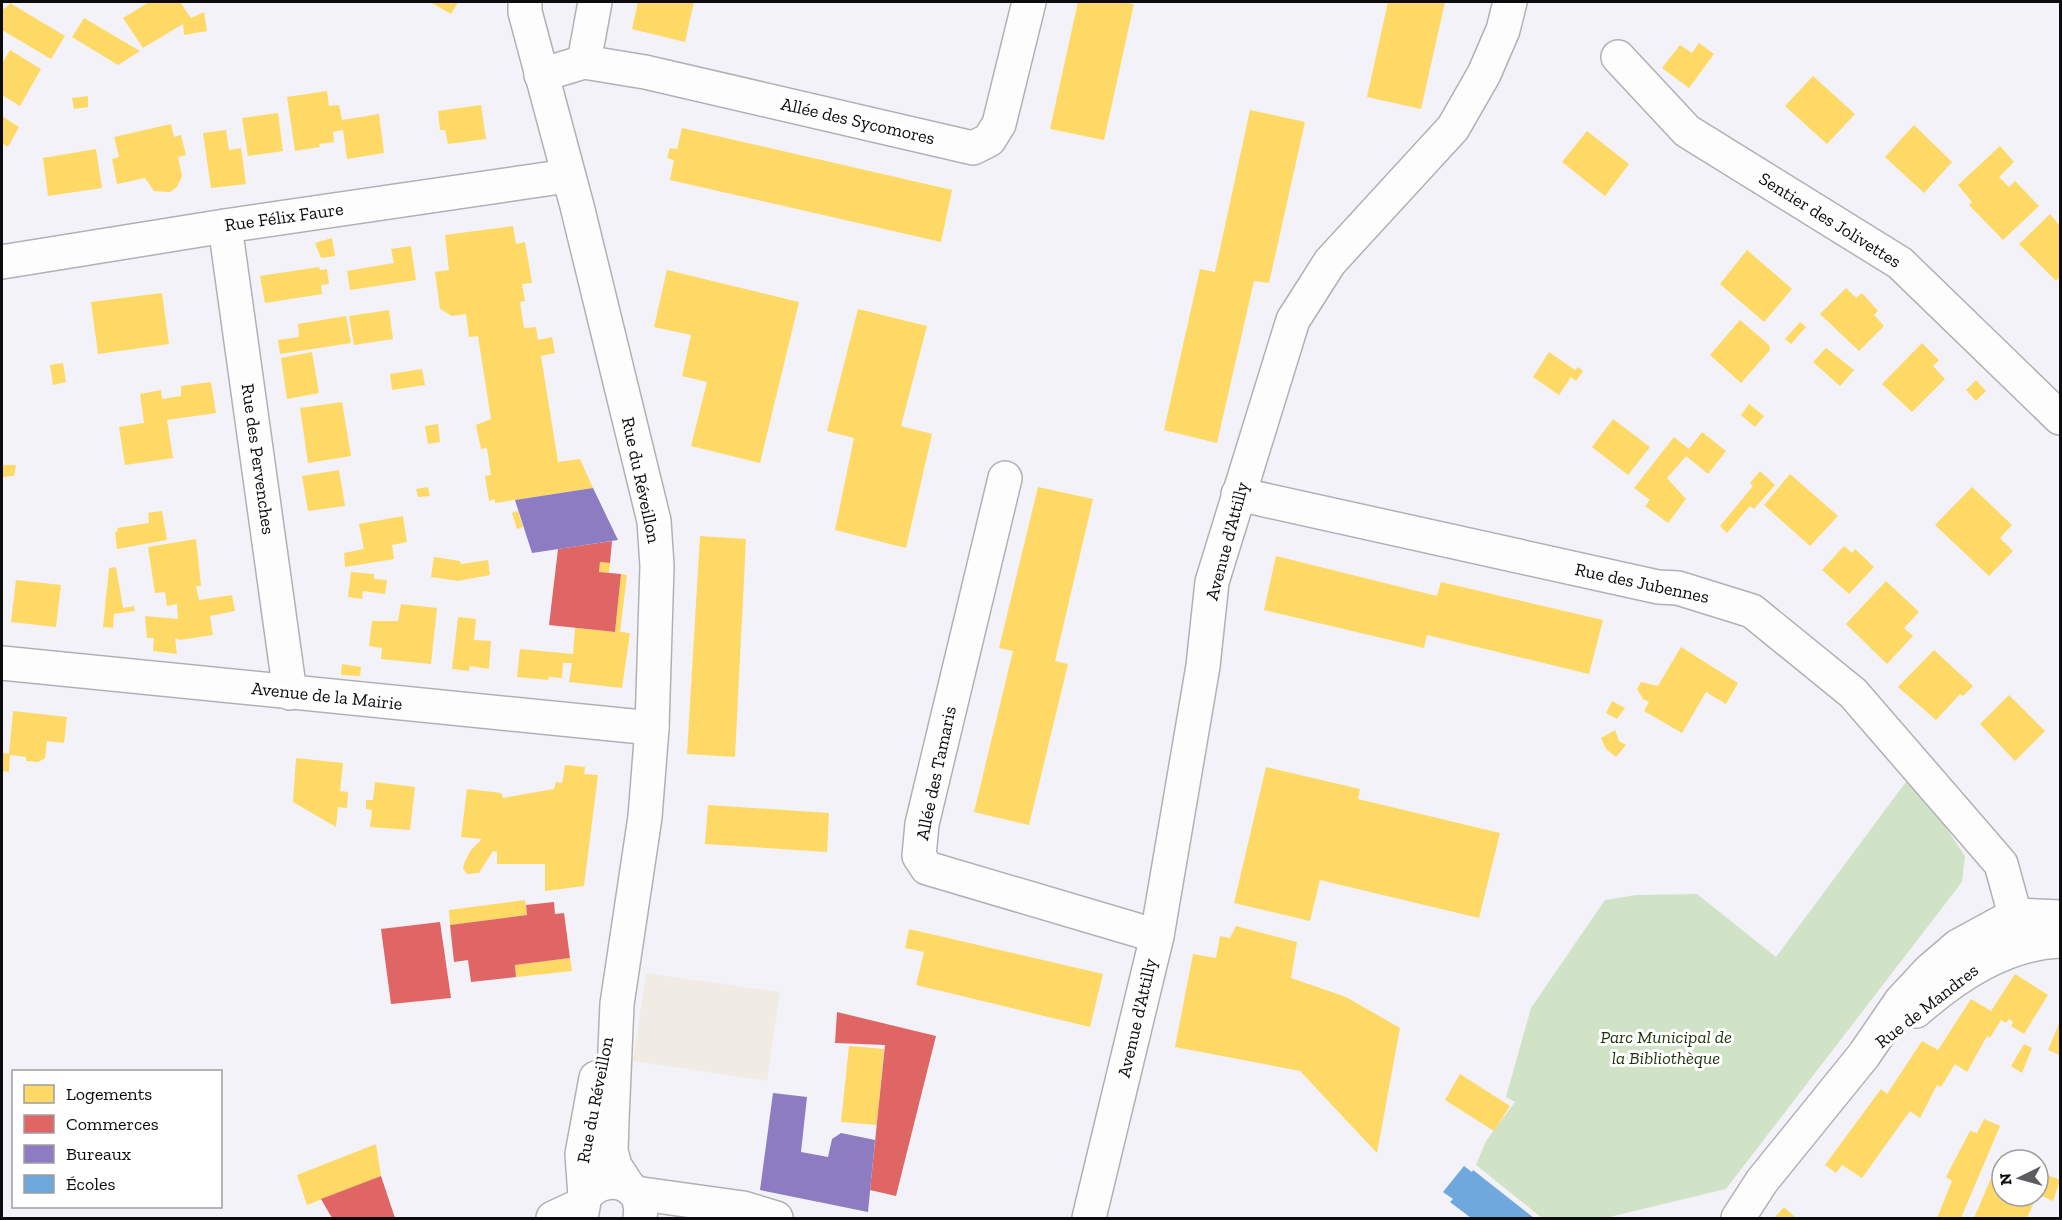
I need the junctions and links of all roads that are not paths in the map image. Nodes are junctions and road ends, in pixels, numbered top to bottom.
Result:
1 (525, 2) edge
2 (595, 2) edge
3 (1029, 2) edge
4 (1510, 2) edge
5 (1618, 57) dead end
6 (584, 62) junction
7 (541, 75) junction
8 (567, 176) junction
9 (225, 226) junction
10 (2, 262) edge
11 (2061, 418) edge
12 (1005, 478) dead end
13 (1238, 494) junction
14 (2, 663) edge
15 (290, 693) junction
16 (652, 728) junction
17 (2015, 915) junction
18 (2061, 917) edge
19 (1157, 936) junction
20 (2061, 941) edge
21 (617, 1004) junction
22 (1864, 1055) junction
23 (634, 1199) edge
24 (575, 1210) edge
25 (776, 1218) edge
26 (1089, 1218) edge
27 (1738, 1218) edge

1 - 7 street, Rue du Réveillon
2 - 6 street
3 - 6 street, Allée des Sycomores
4 - 13 street, Avenue d'Attilly
5 - 11 street, Sentier des Jolivettes
6 - 7 street
7 - 8 street, Rue du Réveillon
8 - 9 street, Rue Félix Faure
8 - 16 street, Rue du Réveillon
9 - 10 street, Rue Félix Faure
9 - 15 street, Rue des Pervenches
12 - 19 street, Allée des Tamaris
13 - 17 street, Rue des Jubennes
13 - 19 street, Avenue d'Attilly
14 - 15 street, Avenue de la Mairie
15 - 16 street, Avenue de la Mairie
16 - 21 street, Rue du Réveillon
17 - 18 street
17 - 22 street, Rue de Mandres
19 - 26 street, Avenue d'Attilly
20 - 22 street, Rue de Mandres
21 - 23 street, Rue du Réveillon
21 - 24 street, Rue du Réveillon
22 - 27 street, Rue de Mandres
23 - 24 street
23 - 25 street

